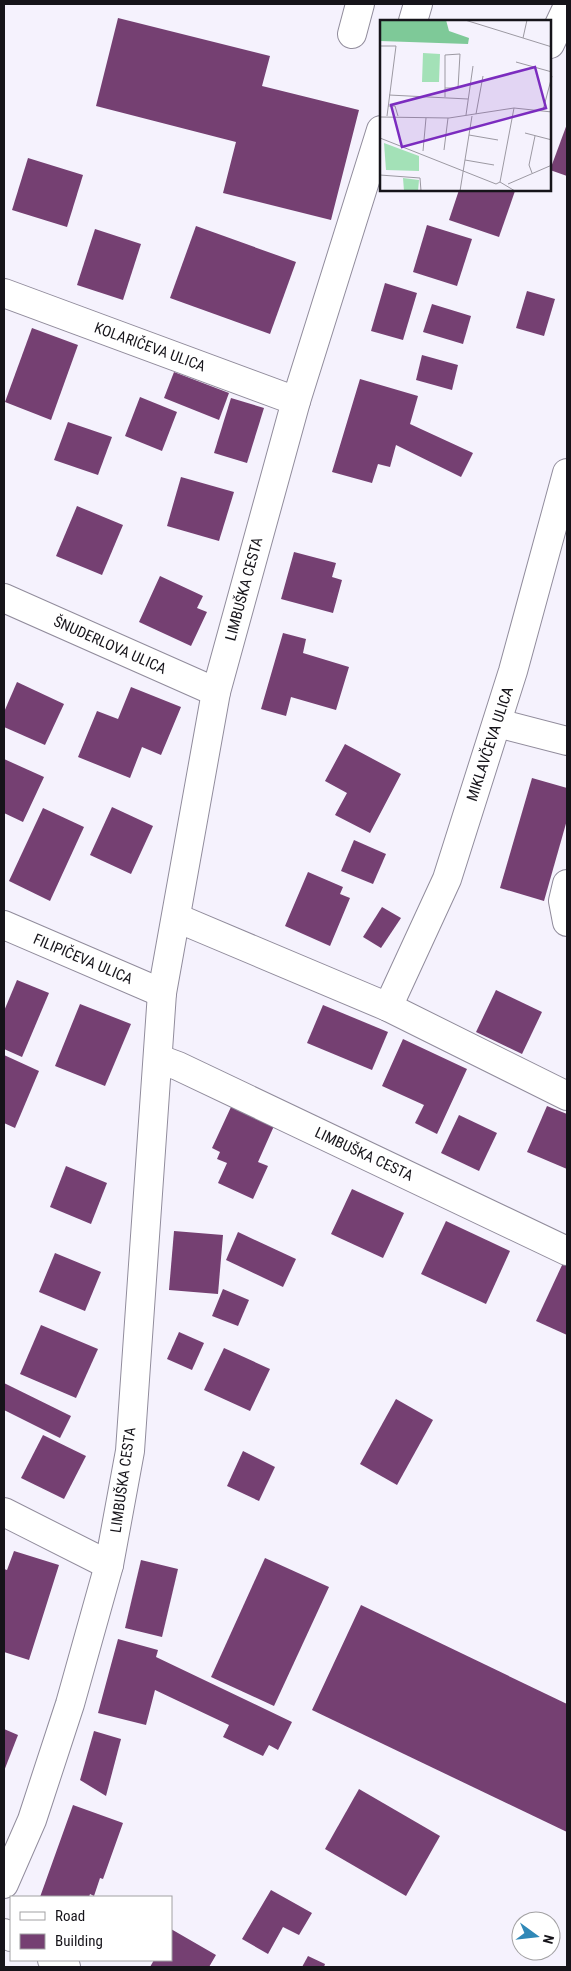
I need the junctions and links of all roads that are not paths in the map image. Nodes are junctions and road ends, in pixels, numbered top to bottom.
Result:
1 (360, 4) edge
2 (418, 4) edge
3 (567, 8) edge
4 (414, 20) edge
5 (352, 34) dead end
6 (551, 42) edge
7 (380, 133) edge
8 (4, 293) edge
9 (296, 401) junction
10 (567, 473) edge
11 (4, 598) edge
12 (216, 692) junction
13 (496, 723) junction
14 (567, 741) edge
15 (567, 884) edge
16 (177, 918) junction
17 (567, 922) edge
18 (4, 925) edge
19 (162, 994) junction
20 (388, 1007) junction
21 (159, 1060) junction
22 (567, 1096) edge
23 (567, 1251) edge
24 (4, 1512) edge
25 (109, 1565) junction
26 (4, 1884) edge
27 (54, 1961) edge
28 (66, 1967) edge

1 - 5 street
2 - 4 street
3 - 6 street
7 - 9 street, LIMBUŠKA CESTA
8 - 9 street, KOLARIČEVA ULICA
9 - 12 street, LIMBUŠKA CESTA
10 - 13 street, MIKLAVČEVA ULICA
11 - 12 street, ŠNUDERLOVA ULICA
12 - 16 street, LIMBUŠKA CESTA
13 - 14 street
13 - 20 street, MIKLAVČEVA ULICA
15 - 17 street
16 - 19 street, LIMBUŠKA CESTA
16 - 20 street
18 - 19 street, FILIPIČEVA ULICA
19 - 21 street, LIMBUŠKA CESTA
20 - 22 street
21 - 23 street, LIMBUŠKA CESTA
21 - 25 street, LIMBUŠKA CESTA
24 - 25 street
25 - 26 street, LIMBUŠKA CESTA
27 - 28 street

